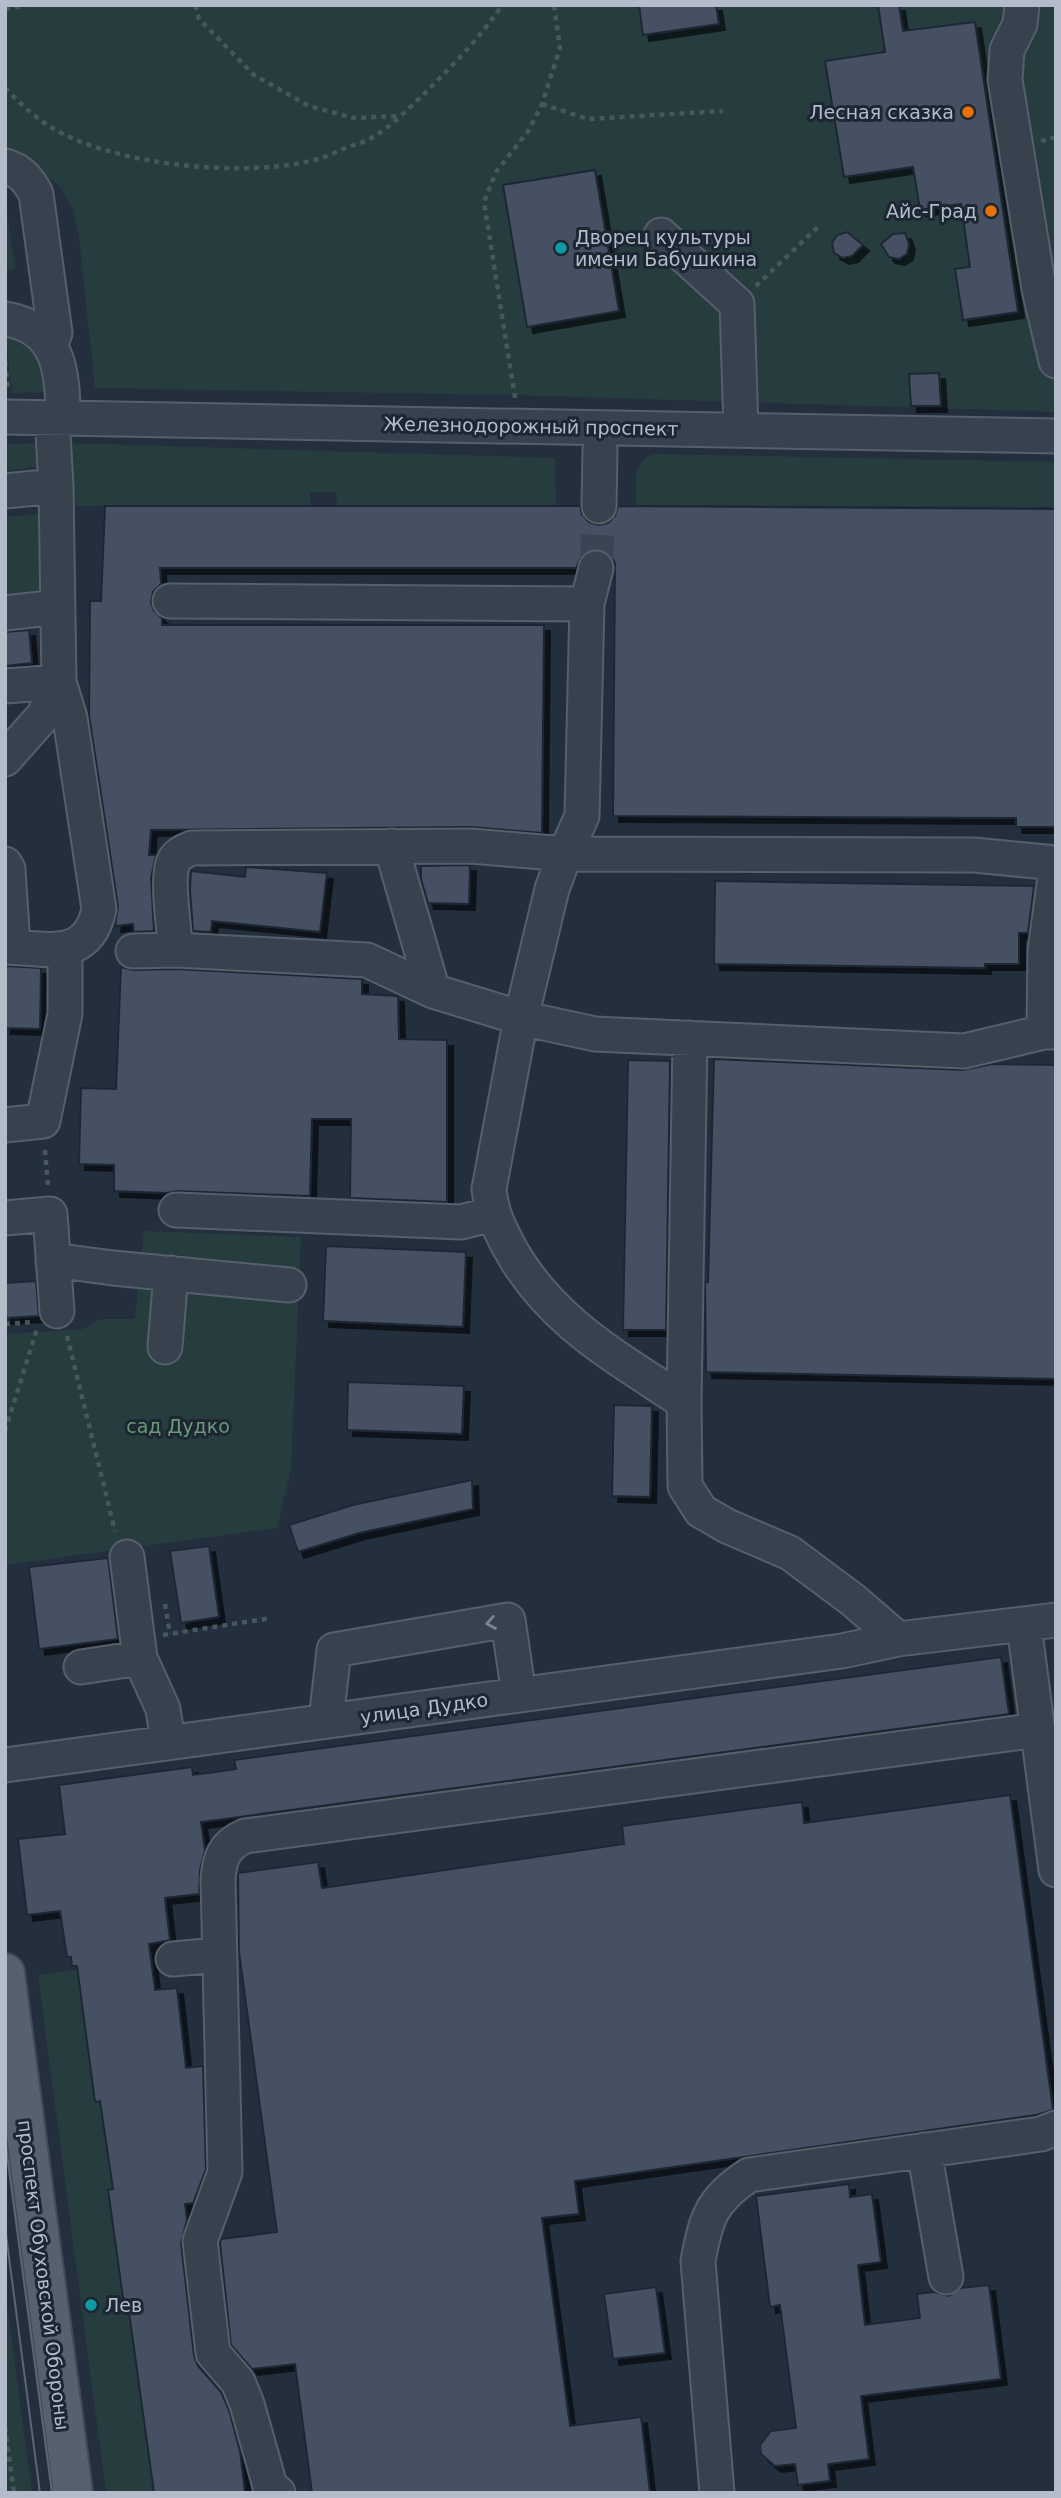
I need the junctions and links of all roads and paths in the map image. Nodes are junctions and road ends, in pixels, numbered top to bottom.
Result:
1 (27, 5) edge
2 (195, 5) edge
3 (502, 5) edge
4 (554, 5) edge
5 (1022, 5) edge
6 (5, 9) edge
7 (5, 88) edge
8 (542, 104) junction
9 (723, 111) dead end
10 (401, 116) junction
11 (5, 166) edge
12 (821, 224) dead end
13 (662, 234) dead end
14 (737, 304) junction
15 (5, 319) edge
16 (50, 345) junction
17 (1056, 361) edge
18 (5, 362) edge
19 (517, 405) dead end
20 (7, 407) edge
21 (57, 417) junction
22 (741, 430) junction
23 (1056, 436) edge
24 (600, 450) dead end
25 (56, 486) junction
26 (5, 491) edge
27 (599, 506) tunnel mouth
28 (596, 568) tunnel mouth
29 (170, 601) dead end
30 (587, 604) junction
31 (58, 607) junction
32 (5, 613) edge
33 (59, 682) junction
34 (5, 686) edge
35 (5, 759) edge
36 (391, 846) junction
37 (565, 854) junction
38 (1056, 863) edge
39 (5, 864) edge
40 (1056, 869) edge
41 (9, 947) edge
42 (65, 948) junction
43 (176, 950) junction
44 (133, 951) dead end
45 (433, 991) junction
46 (521, 1018) junction
47 (1050, 1032) edge
48 (690, 1038) junction
49 (43, 1121) junction
50 (5, 1125) edge
51 (176, 1210) dead end
52 (50, 1214) junction
53 (492, 1214) junction
54 (5, 1218) edge
55 (53, 1260) junction
56 (171, 1273) junction
57 (289, 1285) dead end
58 (48, 1316) junction
59 (165, 1347) dead end
60 (684, 1402) junction
61 (5, 1431) edge
62 (127, 1557) joint
63 (271, 1618) dead end
64 (1040, 1622) edge
65 (898, 1639) junction
66 (139, 1649) junction
67 (81, 1667) dead end
68 (519, 1695) junction
69 (326, 1721) junction
70 (1037, 1730) junction
71 (168, 1742) junction
72 (5, 1765) edge
73 (1052, 1807) edge
74 (1056, 1870) edge
75 (218, 1955) junction
76 (173, 1959) dead end
77 (6, 1991) edge
78 (1056, 2128) edge
79 (924, 2150) junction
80 (946, 2277) dead end
81 (5, 2427) edge
82 (271, 2491) edge
83 (14, 2493) edge
84 (73, 2493) edge
85 (716, 2493) edge

1 - 6 path
2 - 10 path
3 - 10 path
4 - 8 path
5 - 17 street
7 - 10 path
8 - 9 path
8 - 19 path
11 - 16 street
12 - 14 path
13 - 14 street
14 - 22 street
15 - 16 street
16 - 21 street
18 - 20 path
20 - 21 street, Железнодорожный проспект
21 - 22 street, Железнодорожный проспект
21 - 25 street
22 - 23 street, Железнодорожный проспект
24 - 27 street
25 - 26 street
25 - 31 street
28 - 30 street
29 - 30 street
30 - 37 street
31 - 32 street
31 - 33 street
33 - 34 street
33 - 35 street
33 - 42 street
36 - 37 street
36 - 43 street
36 - 45 street
37 - 38 street
37 - 46 street
39 - 41 street
40 - 47 street
41 - 42 street
42 - 49 street
43 - 44 street
43 - 45 street
45 - 46 street
46 - 48 street
46 - 53 street
47 - 48 street
48 - 60 street
49 - 50 street
49 - 52 path
51 - 53 street
52 - 54 street
52 - 55 street
53 - 60 street
55 - 56 street
55 - 58 street
56 - 57 street
56 - 59 street
58 - 61 path
58 - 62 path
60 - 65 street
62 - 66 street
63 - 66 path
64 - 65 street, улица Дудко
64 - 70 street
65 - 68 street, улица Дудко
66 - 67 street
66 - 71 street
68 - 69 street, улица Дудко
68 -> 69 street
69 - 71 street, улица Дудко
70 - 73 street
70 - 75 street
71 - 72 street, улица Дудко
73 - 74 street
75 - 76 street
75 - 82 street
77 - 84 main road, проспект Обуховской Обороны
78 - 79 street
79 - 80 street
79 - 85 street
81 - 83 path

